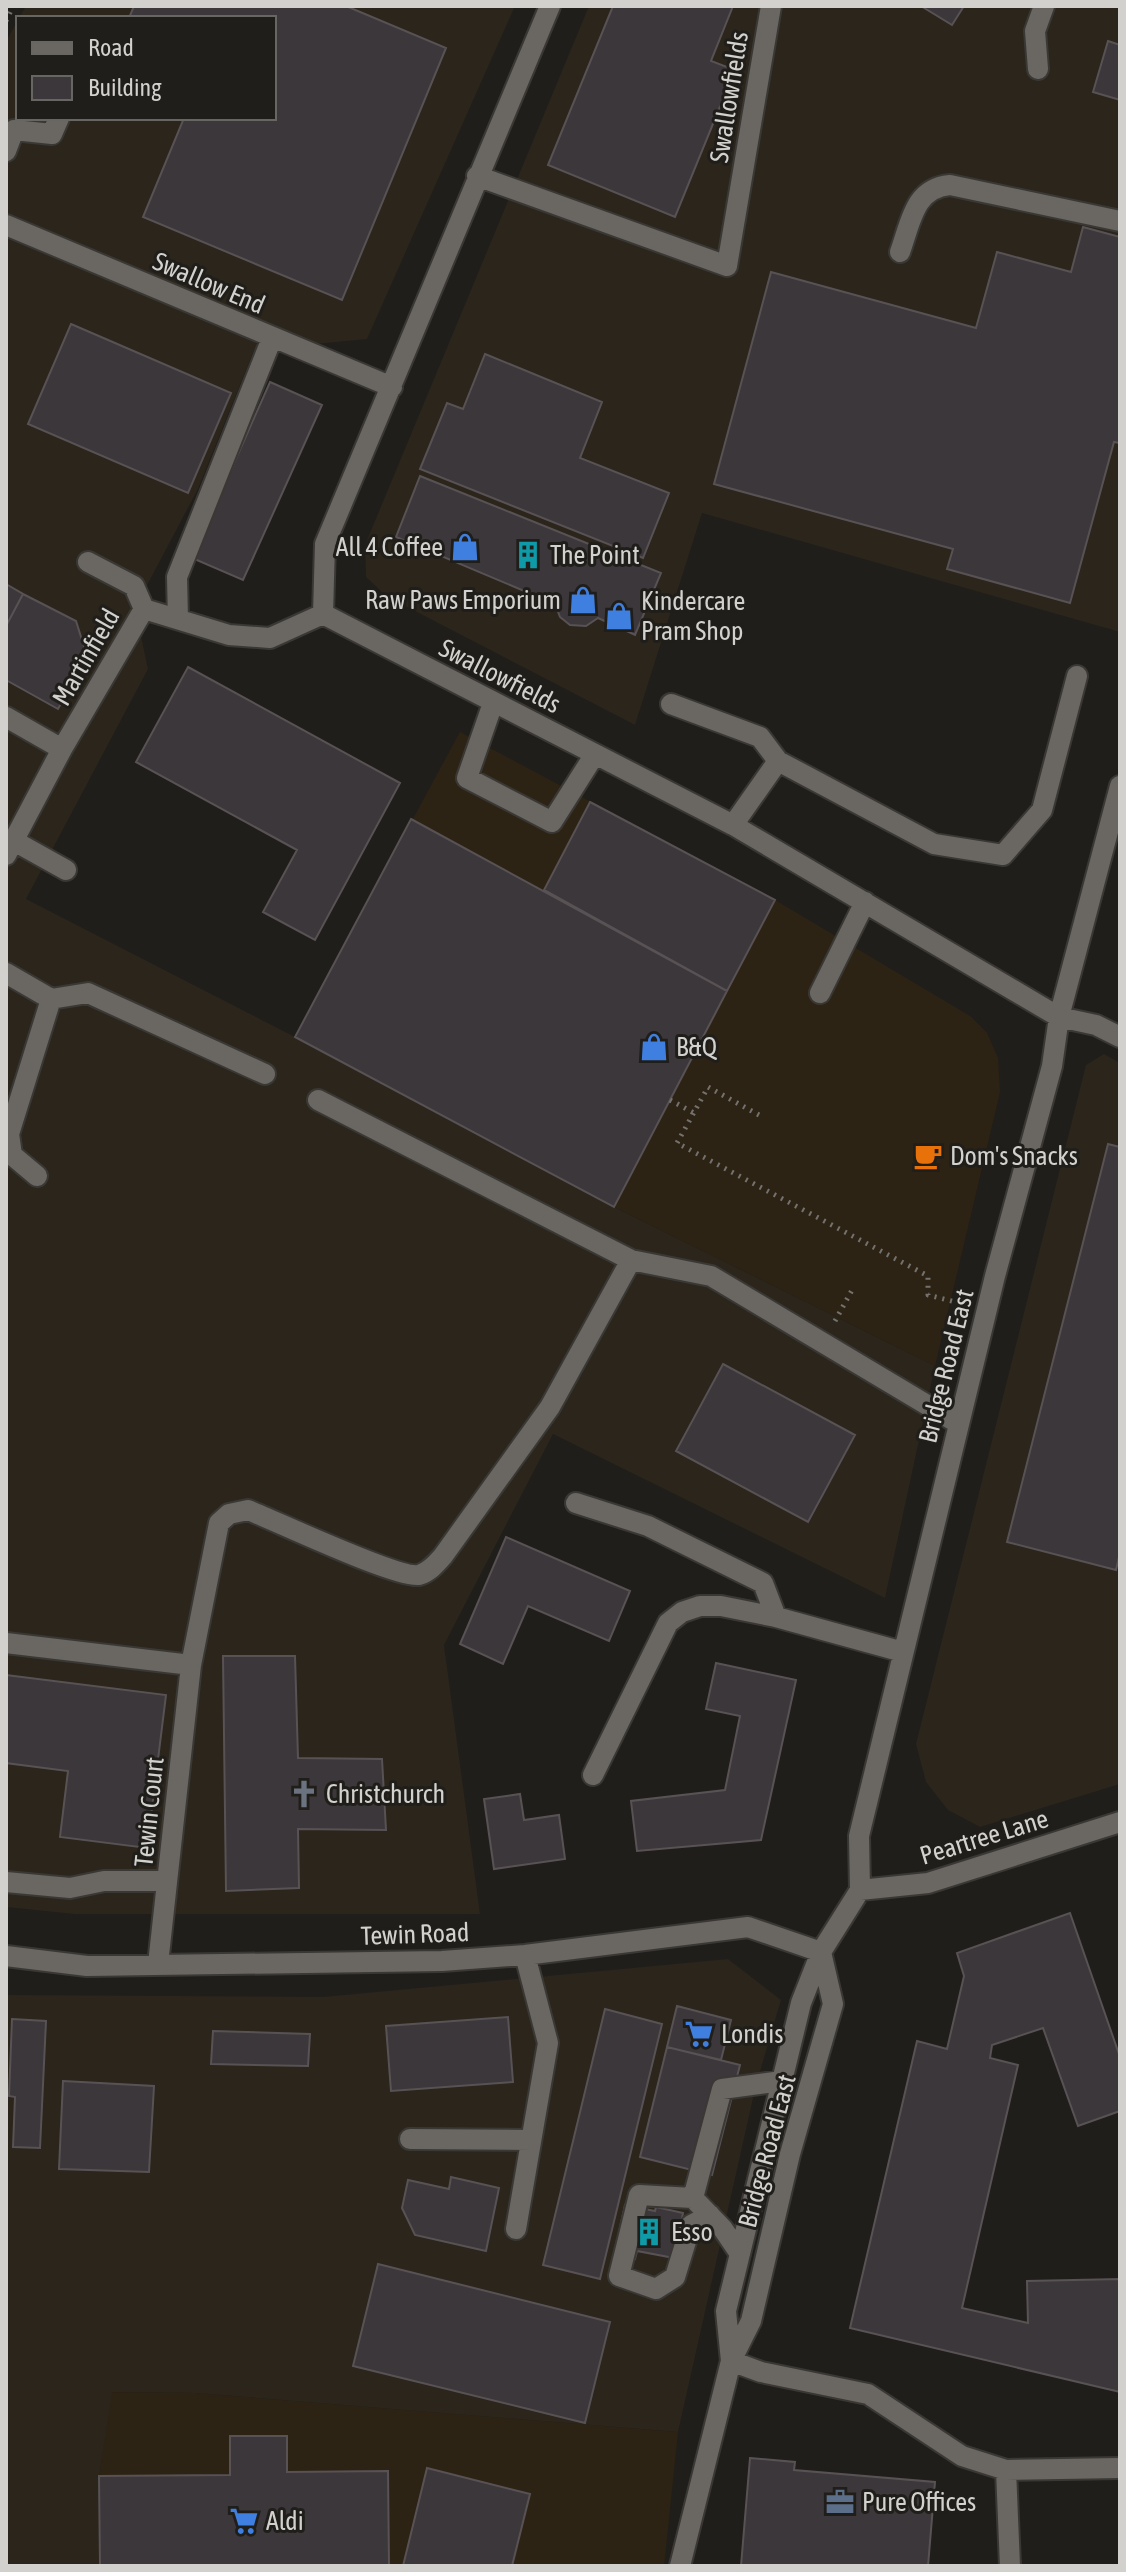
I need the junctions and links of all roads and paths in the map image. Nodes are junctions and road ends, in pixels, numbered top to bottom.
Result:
1 (13, 6) edge
2 (550, 6) edge
3 (771, 6) edge
4 (1044, 6) edge
5 (6, 21) edge
6 (1038, 69) dead end
7 (58, 120) edge
8 (6, 151) edge
9 (477, 176) junction
10 (1120, 221) edge
11 (6, 225) edge
12 (900, 252) dead end
13 (272, 338) junction
14 (392, 387) junction
15 (88, 562) dead end
16 (144, 609) junction
17 (323, 614) junction
18 (178, 619) junction
19 (1077, 676) dead end
20 (493, 703) junction
21 (671, 704) dead end
22 (6, 717) edge
23 (62, 749) junction
24 (595, 754) junction
25 (778, 761) junction
26 (1120, 786) edge
27 (733, 825) junction
28 (10, 848) edge
29 (66, 870) dead end
30 (865, 902) junction
31 (6, 973) edge
32 (820, 993) dead end
33 (51, 999) junction
34 (1059, 1017) junction
35 (1120, 1037) edge
36 (265, 1074) dead end
37 (318, 1100) dead end
38 (670, 1100) dead end
39 (694, 1113) junction
40 (759, 1115) dead end
41 (37, 1176) dead end
42 (631, 1260) junction
43 (852, 1290) dead end
44 (987, 1309) junction
45 (823, 1343) junction
46 (959, 1424) junction
47 (576, 1503) dead end
48 (776, 1617) junction
49 (6, 1643) edge
50 (903, 1652) junction
51 (191, 1665) junction
52 (593, 1775) dead end
53 (1120, 1822) edge
54 (167, 1881) junction
55 (6, 1882) edge
56 (860, 1890) junction
57 (821, 1952) junction
58 (525, 1955) junction
59 (6, 1956) edge
60 (158, 1964) junction
61 (782, 2081) junction
62 (410, 2139) dead end
63 (531, 2140) junction
64 (693, 2198) junction
65 (710, 2215) junction
66 (516, 2229) dead end
67 (740, 2254) junction
68 (731, 2361) junction
69 (1120, 2468) edge
70 (1006, 2470) junction
71 (680, 2566) edge
72 (1010, 2566) edge

1 - 5 path
2 - 9 street
3 - 9 street, Swallowfields
4 - 6 street
7 - 8 street
9 - 14 street
10 - 12 street
11 - 13 street, Swallow End
13 - 14 street, Swallow End
13 - 18 street
14 - 17 street
15 - 16 street
16 - 18 street, Martinfield
16 - 23 street, Martinfield
17 - 18 street, Martinfield
17 - 20 street, Swallowfields
19 - 25 street
20 - 24 street, Swallowfields
20 - 24 street
21 - 25 street
22 - 23 street
23 - 28 street, Martinfield
24 - 27 street, Swallowfields
25 - 27 street
26 - 34 street, Bridge Road East
27 - 30 street, Swallowfields
28 - 29 street
30 - 32 street
30 - 34 street, Swallowfields
31 - 33 street
33 - 36 street
33 - 41 street
34 - 35 street, Swallowfields
34 - 44 street, Bridge Road East
37 - 42 street
38 - 39 path
39 - 40 path
39 - 44 path
42 - 45 street
42 - 51 street, Tewin Court
43 - 45 path
44 - 46 street, Bridge Road East
45 - 46 street
46 - 50 street, Bridge Road East
47 - 48 street
48 - 50 street
48 - 52 street
49 - 51 street
50 - 56 street, Bridge Road East
51 - 54 street, Tewin Court
53 - 56 street, Peartree Lane
54 - 55 street
54 - 60 street, Tewin Court
56 - 57 street, Bridge Road East
57 - 58 street, Tewin Road
57 - 61 street, Bridge Road East
57 - 68 street, Bridge Road East
58 - 60 street, Tewin Road
58 - 63 street
59 - 60 street, Tewin Road
61 - 64 street
61 - 67 street, Bridge Road East
62 - 63 street
63 - 66 street
64 - 65 street
64 - 65 street
65 - 67 street
67 - 68 street, Bridge Road East
68 - 70 street
68 - 71 street, Bridge Road East
69 - 70 street
70 - 72 street

